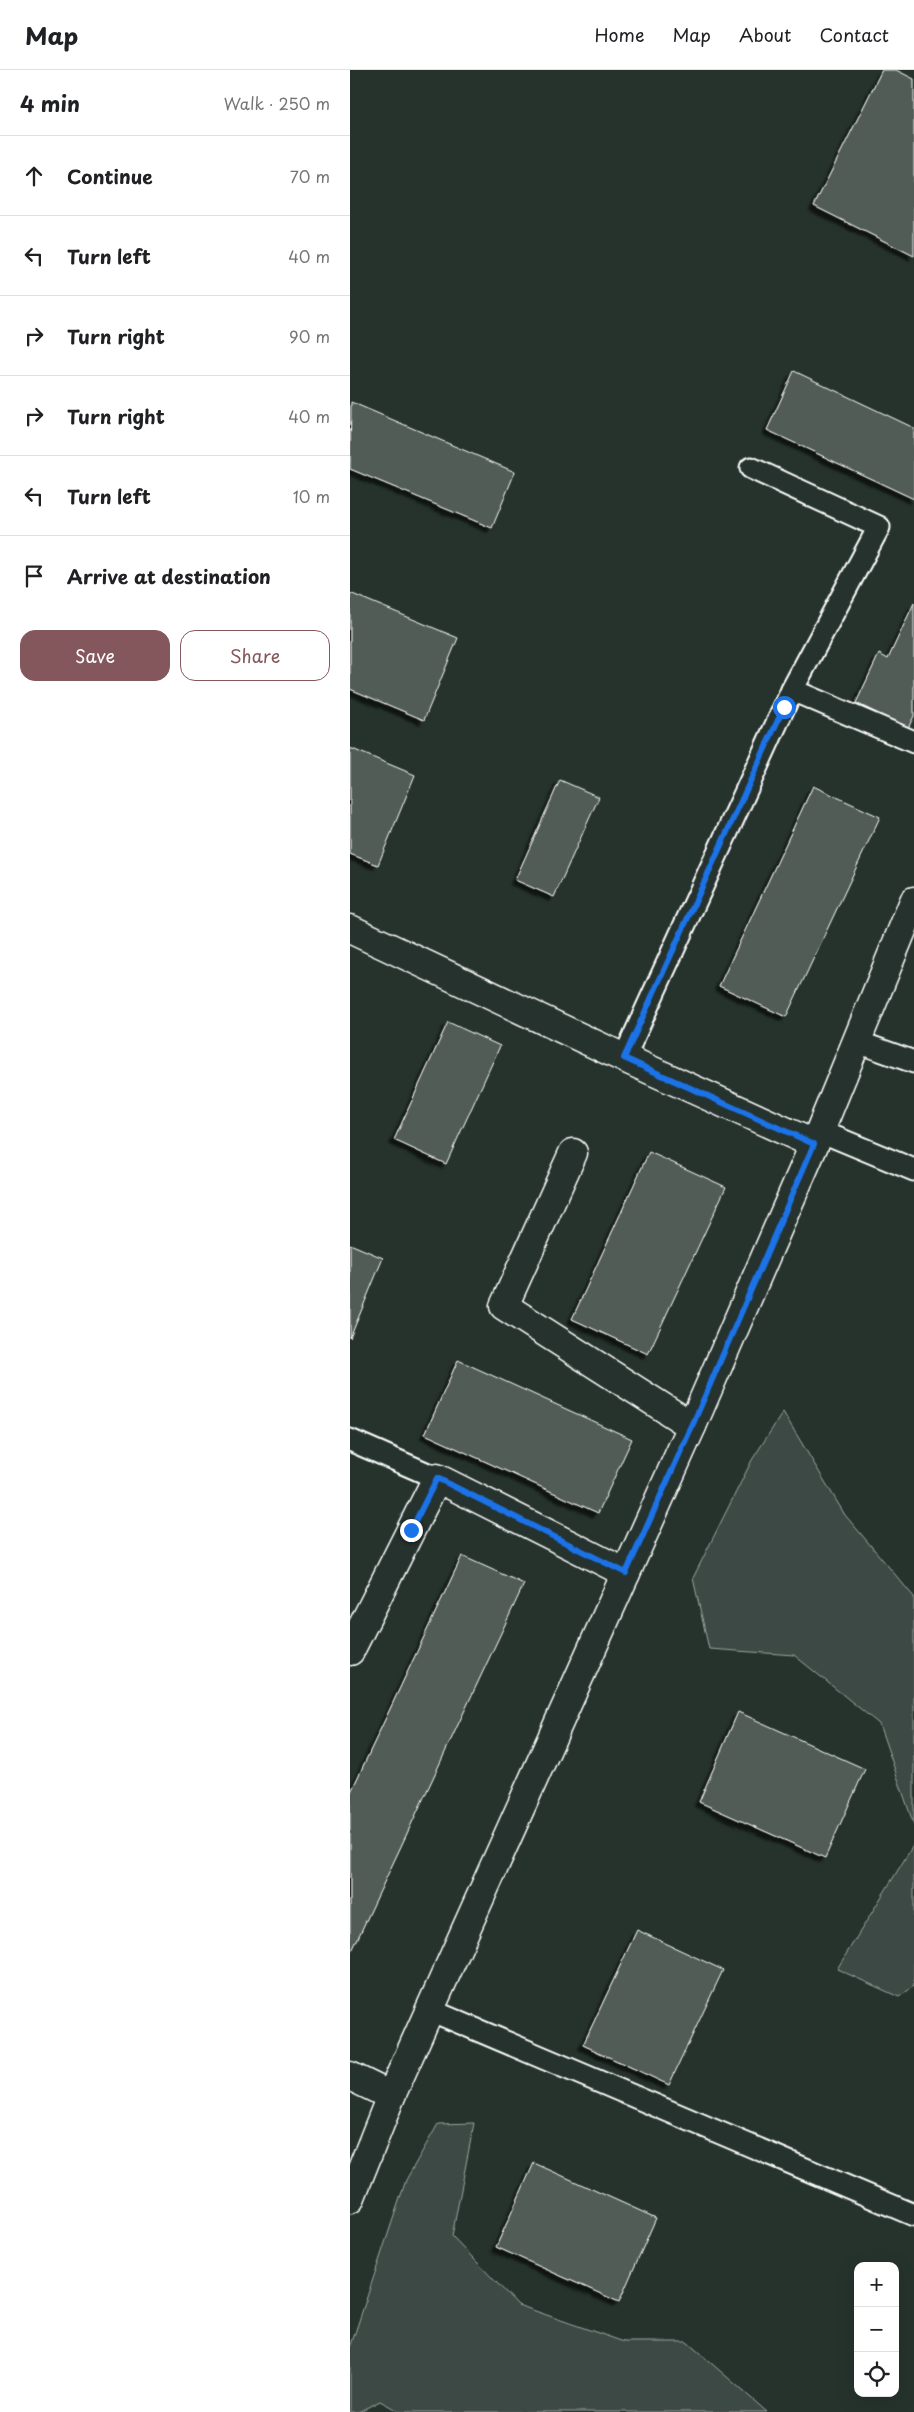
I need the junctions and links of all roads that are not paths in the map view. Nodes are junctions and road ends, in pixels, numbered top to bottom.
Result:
1 (751, 468) dead end
2 (792, 690) junction
3 (914, 742) edge
4 (914, 901) edge
5 (350, 929) edge
6 (855, 1041) junction
7 (624, 1058) junction
8 (914, 1062) edge
9 (817, 1138) junction
10 (573, 1153) dead end
11 (914, 1170) edge
12 (692, 1426) junction
13 (350, 1440) edge
14 (437, 1478) junction
15 (626, 1573) junction
16 (350, 1651) edge
17 (430, 2010) junction
18 (350, 2076) edge
19 (391, 2096) junction
20 (350, 2199) edge
21 (914, 2215) edge

1 - 2 lane
2 - 3 lane
2 - 7 lane
4 - 6 street
5 - 7 street
6 - 8 lane
6 - 9 street
7 - 9 street
9 - 11 lane
9 - 12 street
10 - 12 street
12 - 15 street
13 - 14 lane
14 - 15 street
14 - 16 street
15 - 17 street
17 - 19 street
17 - 21 lane
18 - 19 street
19 - 20 street

